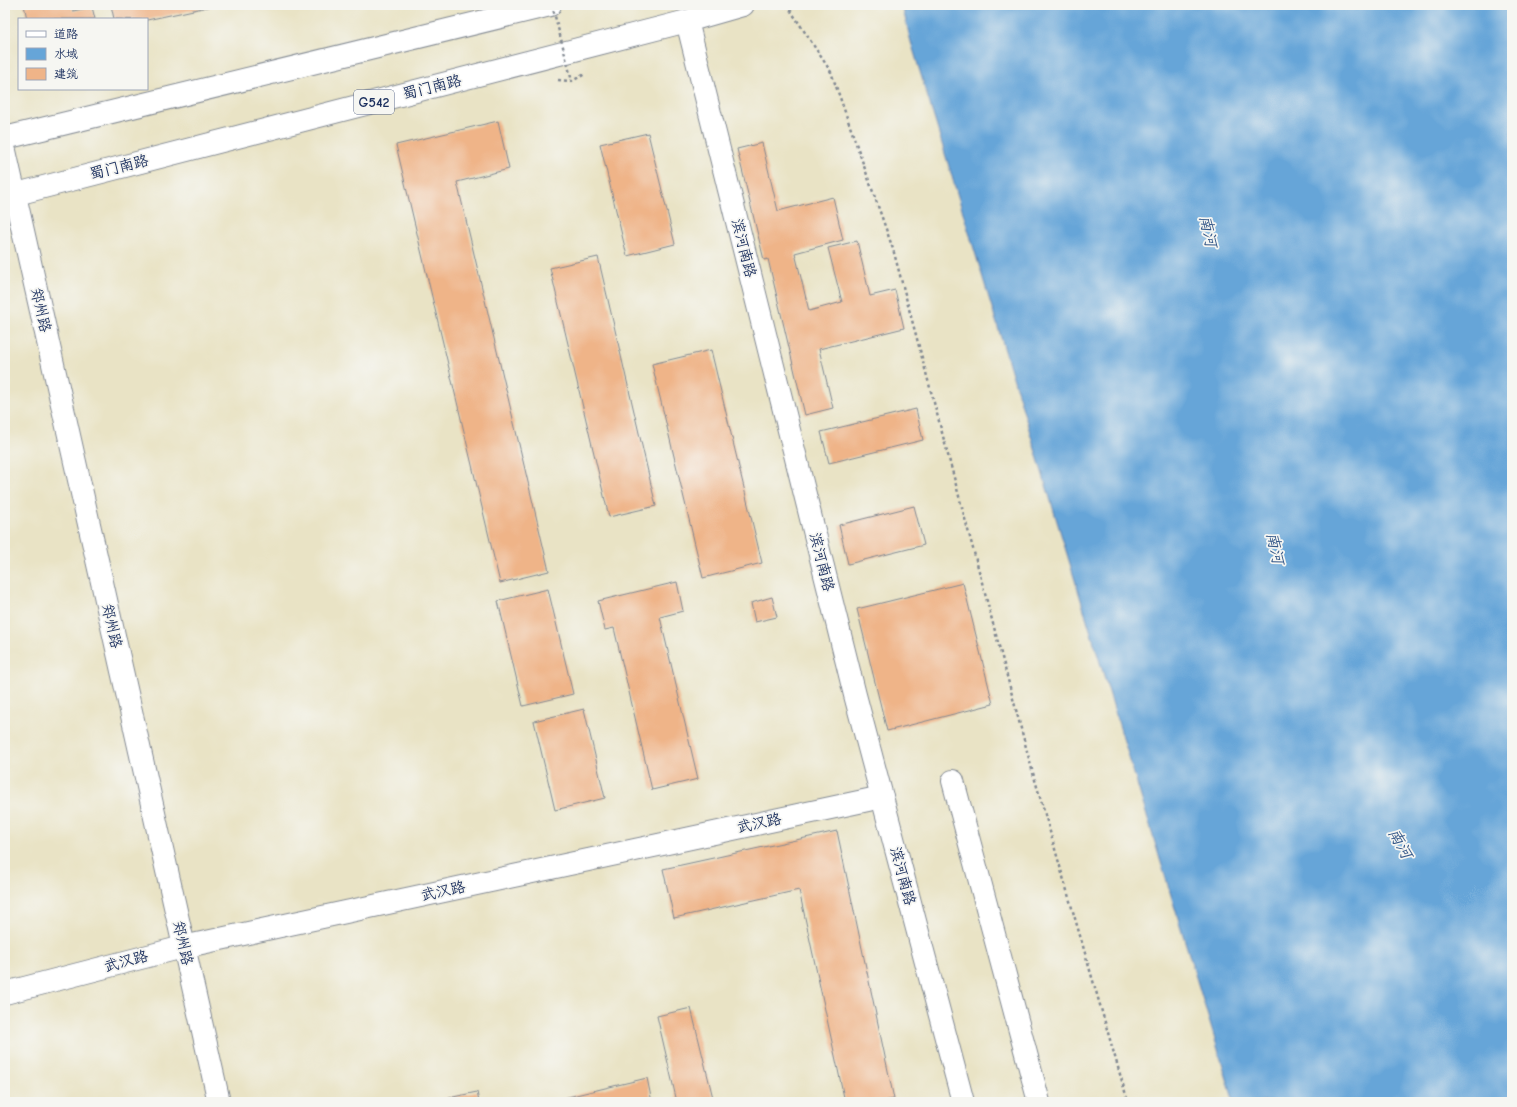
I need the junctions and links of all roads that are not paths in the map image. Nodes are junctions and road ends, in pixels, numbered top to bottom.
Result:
1 (551, 5) edge
2 (743, 5) edge
3 (687, 21) junction
4 (5, 138) edge
5 (5, 151) edge
6 (10, 195) edge
7 (954, 781) dead end
8 (882, 797) junction
9 (183, 947) junction
10 (5, 993) edge
11 (219, 1102) edge
12 (963, 1102) edge
13 (1039, 1102) edge

1 - 4 main road
2 - 3 main road, 蜀门南路 / G542
3 - 6 main road, 蜀门南路 / G542
3 - 8 main road, 滨河南路
5 - 6 main road, 郑州路
6 - 9 main road, 郑州路
7 - 13 main road
8 - 9 main road, 武汉路
8 - 12 main road, 滨河南路
9 - 10 main road, 武汉路
9 - 11 main road, 郑州路

